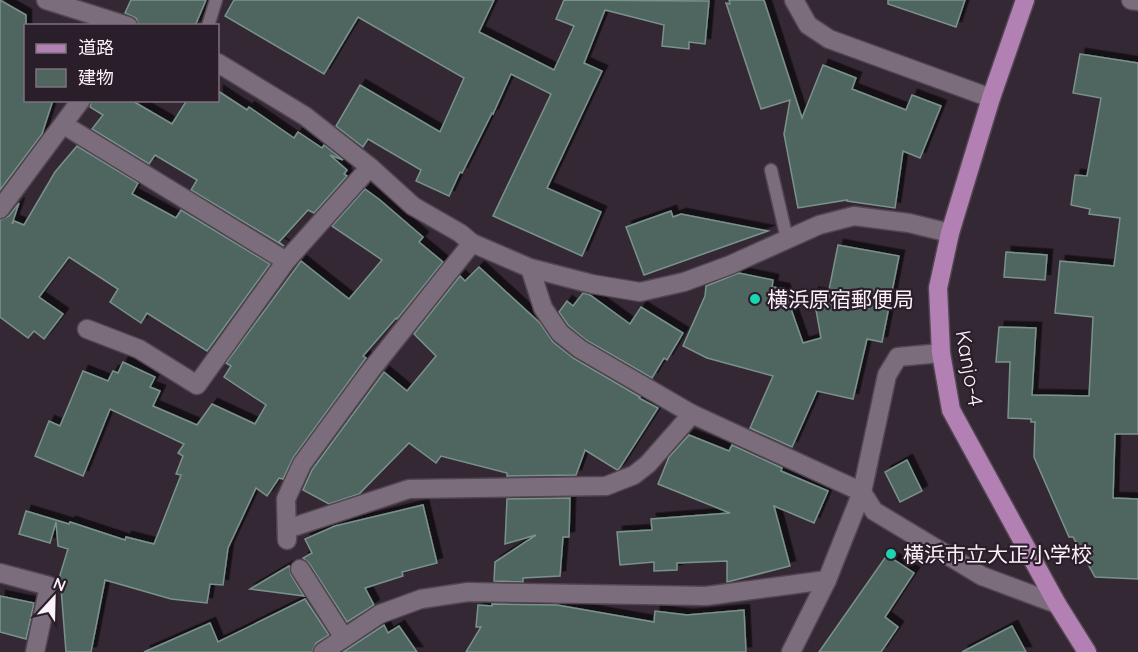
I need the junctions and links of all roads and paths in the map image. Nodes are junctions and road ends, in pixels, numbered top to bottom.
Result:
1 (46, 0) edge
2 (216, 0) edge
3 (794, 0) edge
4 (1025, 0) edge
5 (1131, 0) edge
6 (1138, 1) edge
7 (122, 24) edge
8 (209, 24) edge
9 (219, 64) edge
10 (991, 99) junction
11 (80, 102) edge
12 (64, 125) junction
13 (370, 167) junction
14 (771, 170) dead end
15 (0, 209) edge
16 (950, 233) junction
17 (787, 240) junction
18 (472, 243) junction
19 (286, 261) junction
20 (530, 268) junction
21 (87, 329) dead end
22 (941, 353) junction
23 (692, 414) junction
24 (862, 492) junction
25 (300, 569) dead end
26 (0, 573) edge
27 (827, 580) junction
28 (1057, 604) junction
29 (344, 638) junction
30 (35, 652) edge
31 (323, 652) edge
32 (791, 652) edge
33 (1087, 652) edge

1 - 7 street
2 - 8 lane
3 - 10 street
4 - 10 main road, Kanjo-4
5 - 6 street
9 - 13 street
10 - 16 main road, Kanjo-4
11 - 12 street
12 - 15 street
12 - 19 street
13 - 18 street
13 - 19 street
14 - 17 lane
16 - 17 street
16 - 22 main road, Kanjo-4
17 - 20 street
18 - 20 street
18 - 23 street
19 - 21 street
20 - 23 street
22 - 24 street
22 - 28 main road, Kanjo-4
23 - 24 street
24 - 27 street
24 - 28 street
25 - 29 street
26 - 30 street
27 - 29 street
27 - 32 street
28 - 33 main road, Kanjo-4
29 - 31 street

